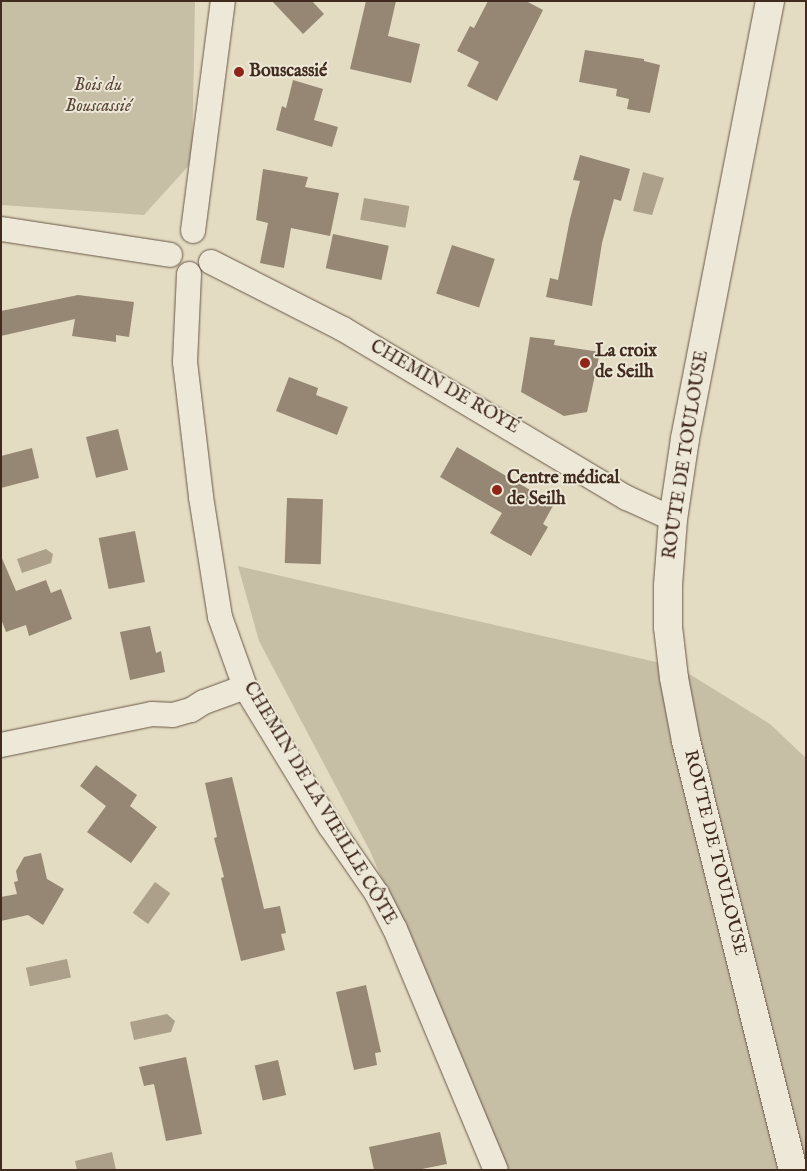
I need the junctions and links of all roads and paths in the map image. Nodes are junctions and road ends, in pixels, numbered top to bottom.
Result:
1 (223, 1) edge
2 (770, 1) edge
3 (1, 229) edge
4 (193, 231) junction
5 (170, 255) junction
6 (211, 262) junction
7 (188, 274) junction
8 (673, 519) junction
9 (245, 687) junction
10 (1, 745) edge
11 (496, 1170) edge
12 (793, 1170) edge

1 - 4 street
2 - 8 main road, ROUTE DE TOULOUSE
3 - 5 street
4 - 5 street
4 - 6 street
5 - 7 street
6 - 7 street
6 - 8 street, CHEMIN DE ROYÉ
7 - 9 street, CHEMIN DE LA VIEILLE CÔTE
8 - 12 main road, ROUTE DE TOULOUSE
9 - 10 street
9 - 11 street, CHEMIN DE LA VIEILLE CÔTE

